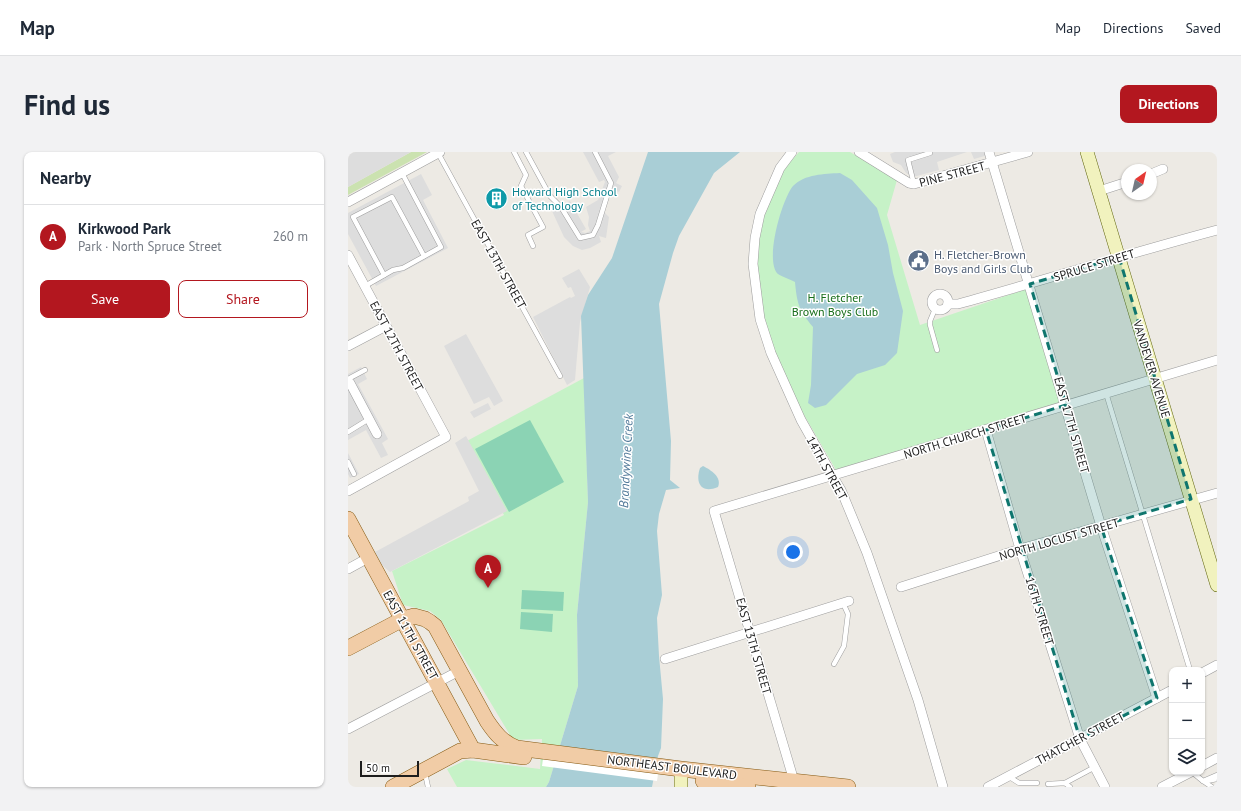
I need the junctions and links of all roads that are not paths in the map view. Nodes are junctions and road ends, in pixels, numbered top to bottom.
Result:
1 (439, 152) edge
2 (514, 152) edge
3 (526, 152) edge
4 (595, 152) edge
5 (792, 152) edge
6 (859, 152) edge
7 (989, 152) edge
8 (1028, 152) edge
9 (1087, 152) edge
10 (930, 153) edge
11 (993, 163) junction
12 (1164, 170) dead end
13 (1157, 172) edge
14 (402, 173) junction
15 (914, 184) junction
16 (1121, 184) edge
17 (1099, 191) junction
18 (348, 202) edge
19 (1217, 230) edge
20 (533, 246) dead end
21 (348, 255) edge
22 (424, 256) junction
23 (1119, 257) junction
24 (384, 275) junction
25 (1030, 284) junction
26 (365, 286) junction
27 (948, 304) junction
28 (935, 308) junction
29 (386, 326) junction
30 (348, 346) edge
31 (937, 350) dead end
32 (1217, 360) edge
33 (365, 370) dead end
34 (560, 376) dead end
35 (1154, 378) junction
36 (348, 379) edge
37 (348, 382) edge
38 (1106, 393) junction
39 (1066, 405) junction
40 (369, 419) junction
41 (986, 430) junction
42 (348, 432) edge
43 (377, 434) dead end
44 (348, 462) edge
45 (354, 474) dead end
46 (832, 475) junction
47 (348, 491) edge
48 (1217, 493) edge
49 (1191, 500) junction
50 (714, 511) joint
51 (1143, 514) junction
52 (348, 519) edge
53 (1101, 526) junction
54 (1020, 549) junction
55 (368, 558) junction
56 (348, 569) edge
57 (1217, 585) edge
58 (901, 587) dead end
59 (846, 602) joint
60 (402, 618) junction
61 (750, 632) junction
62 (348, 648) edge
63 (665, 659) dead end
64 (834, 664) dead end
65 (1217, 665) edge
66 (1189, 667) edge
67 (460, 671) junction
68 (1205, 671) edge
69 (436, 682) junction
70 (1169, 692) edge
71 (1156, 698) junction
72 (348, 730) edge
73 (1080, 739) junction
74 (473, 750) junction
75 (543, 755) junction
76 (1217, 758) edge
77 (1205, 764) edge
78 (1095, 767) junction
79 (424, 770) junction
80 (1185, 775) edge
81 (1195, 775) edge
82 (1217, 775) edge
83 (1008, 776) junction
84 (681, 778) edge
85 (1217, 779) edge
86 (794, 781) junction
87 (1203, 781) junction
88 (1037, 783) dead end
89 (1065, 783) junction
90 (1048, 784) dead end
91 (392, 787) edge
92 (428, 787) edge
93 (746, 787) edge
94 (848, 787) edge
95 (943, 787) edge
96 (988, 787) edge
97 (1070, 787) edge
98 (1105, 787) edge
99 (1162, 787) edge
100 (1212, 787) edge

1 - 14 street
1 - 34 lane, EAST 13TH STREET
2 - 20 lane
3 - 4 lane
5 - 46 street, 14TH STREET
6 - 15 street, PINE STREET
7 - 11 street, EAST 17TH STREET
8 - 11 street, PINE STREET
9 - 17 street, VANDEVER AVENUE
10 - 15 lane
11 - 15 street, PINE STREET
11 - 25 street, EAST 17TH STREET
12 - 13 street
14 - 18 street
14 - 22 lane
16 - 17 street
17 - 23 street, VANDEVER AVENUE
19 - 23 street, SPRUCE STREET
21 - 26 street, EAST 12TH STREET
22 - 24 lane
22 - 24 lane
23 - 25 street, SPRUCE STREET
23 - 35 street, VANDEVER AVENUE
24 - 26 lane
25 - 27 street, SPRUCE STREET
25 - 39 street, EAST 17TH STREET
26 - 29 street, EAST 12TH STREET
27 - 28 street, SPRUCE STREET
27 - 28 street
28 - 31 lane
29 - 30 street
29 - 47 street, EAST 12TH STREET
32 - 35 street, NORTH CHURCH STREET
33 - 36 lane
35 - 38 street, NORTH CHURCH STREET
35 - 49 street, VANDEVER AVENUE
37 - 40 street
38 - 39 street, NORTH CHURCH STREET
38 - 51 lane
39 - 41 street, NORTH CHURCH STREET
39 - 53 street, EAST 17TH STREET
40 - 42 lane
40 - 43 street
41 - 46 street, NORTH CHURCH STREET
41 - 54 street, 16TH STREET
44 - 45 lane
46 - 50 street, NORTH CHURCH STREET
46 - 95 street, 14TH STREET
48 - 49 street, NORTH LOCUST STREET
49 - 51 street, NORTH LOCUST STREET
49 - 57 street, VANDEVER AVENUE
50 - 61 street, EAST 13TH STREET
51 - 53 street, NORTH LOCUST STREET
51 - 66 lane
52 - 55 main road, EAST 11TH STREET
53 - 54 street, NORTH LOCUST STREET
53 - 71 street, EAST 17TH STREET
54 - 58 street, NORTH LOCUST STREET
54 - 73 street, 16TH STREET
55 - 56 street
55 - 60 main road, EAST 11TH STREET
59 - 61 street
59 - 64 lane
60 - 62 main road
60 - 67 main road
60 - 69 main road, EAST 11TH STREET
61 - 63 street
61 - 86 street, EAST 13TH STREET
65 - 68 street
67 - 69 street
67 - 75 main road
69 - 72 street
69 - 74 main road, EAST 11TH STREET
70 - 71 street, THATCHER STREET
71 - 73 street, THATCHER STREET
73 - 78 street, 16TH STREET
73 - 83 street, THATCHER STREET
74 - 75 main road
74 - 79 main road
75 - 84 main road, NORTHEAST BOULEVARD
76 - 77 street
78 - 89 lane
78 - 98 street, 16TH STREET
79 - 91 main road
79 - 92 lane
80 - 99 street
81 - 87 lane
82 - 87 lane
83 - 88 lane
83 - 96 street, THATCHER STREET
84 - 86 main road, NORTHEAST BOULEVARD
84 - 93 main road, NORTHEAST BOULEVARD
85 - 87 lane
86 - 94 main road, NORTHEAST BOULEVARD
87 - 100 lane
89 - 90 lane
89 - 97 lane

